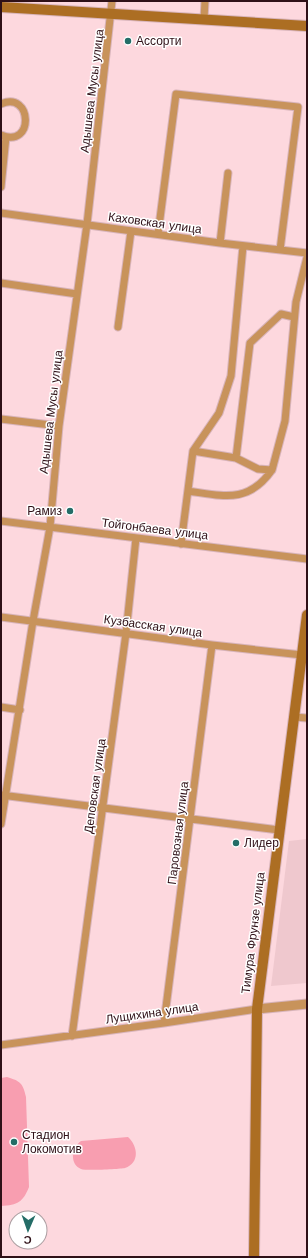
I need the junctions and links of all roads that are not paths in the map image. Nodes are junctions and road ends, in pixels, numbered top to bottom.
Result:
1 (112, 1) edge
2 (205, 1) edge
3 (1, 7) edge
4 (112, 13) junction
5 (204, 19) junction
6 (307, 26) edge
7 (1, 104) edge
8 (4, 136) edge
9 (228, 173) dead end
10 (1, 187) edge
11 (1, 213) edge
12 (87, 224) junction
13 (131, 231) junction
14 (158, 234) junction
15 (220, 243) junction
16 (243, 246) junction
17 (280, 250) junction
18 (307, 253) edge
19 (307, 257) edge
20 (1, 283) edge
21 (77, 294) junction
22 (294, 317) junction
23 (118, 327) dead end
24 (1, 419) edge
25 (59, 426) junction
26 (193, 451) junction
27 (236, 458) junction
28 (272, 470) junction
29 (188, 491) junction
30 (1, 521) edge
31 (50, 527) junction
32 (136, 538) junction
33 (181, 544) junction
34 (307, 559) edge
35 (307, 615) edge
36 (1, 617) edge
37 (33, 621) junction
38 (126, 634) junction
39 (212, 645) junction
40 (302, 655) junction
41 (1, 707) edge
42 (20, 710) junction
43 (294, 717) junction
44 (307, 718) edge
45 (3, 795) edge
46 (103, 808) junction
47 (191, 819) junction
48 (1, 824) edge
49 (279, 830) junction
50 (307, 1004) edge
51 (257, 1009) junction
52 (164, 1023) junction
53 (72, 1036) junction
54 (1, 1045) edge
55 (254, 1257) edge

1 - 4 street, Адышева Мусы улица
2 - 5 street
3 - 4 main road
4 - 5 main road
4 - 12 street, Адышева Мусы улица
5 - 6 main road
7 - 8 street
8 - 10 street
9 - 15 street
11 - 12 street, Каховская улица
12 - 13 street, Каховская улица
12 - 21 street, Адышева Мусы улица
13 - 14 street, Каховская улица
13 - 23 street
14 - 15 street, Каховская улица
14 - 17 street
15 - 16 street, Каховская улица
16 - 17 street, Каховская улица
16 - 26 street
17 - 18 street, Каховская улица
19 - 22 street
20 - 21 street
21 - 25 street, Адышева Мусы улица
22 - 27 street
22 - 28 street
24 - 25 street
25 - 31 street, Адышева Мусы улица
26 - 27 street
26 - 29 street
27 - 28 street
28 - 29 street
29 - 33 street
30 - 31 street, Тойгонбаева улица
31 - 32 street, Тойгонбаева улица
31 - 37 street, Адышева Мусы улица
32 - 33 street, Тойгонбаева улица
32 - 38 street, Деповская улица
33 - 34 street, Тойгонбаева улица
35 - 40 main road, Тимура Фрунзе улица
36 - 37 street, Кузбасская улица
37 - 38 street, Кузбасская улица
37 - 42 street, Адышева Мусы улица
38 - 39 street, Кузбасская улица
38 - 46 street, Деповская улица
39 - 40 street, Кузбасская улица
39 - 47 street, Паровозная улица
40 - 43 main road, Тимура Фрунзе улица
41 - 42 street
42 - 45 street, Адышева Мусы улица
43 - 44 street
43 - 49 main road, Тимура Фрунзе улица
45 - 46 street
45 - 48 street, Адышева Мусы улица
46 - 47 street
46 - 53 street, Деповская улица
47 - 49 street
47 - 52 street, Паровозная улица
49 - 51 main road, Тимура Фрунзе улица
50 - 51 street, Лущихина улица
51 - 52 street, Лущихина улица
51 - 55 main road, Тимура Фрунзе улица
52 - 53 street, Лущихина улица
53 - 54 street, Лущихина улица

